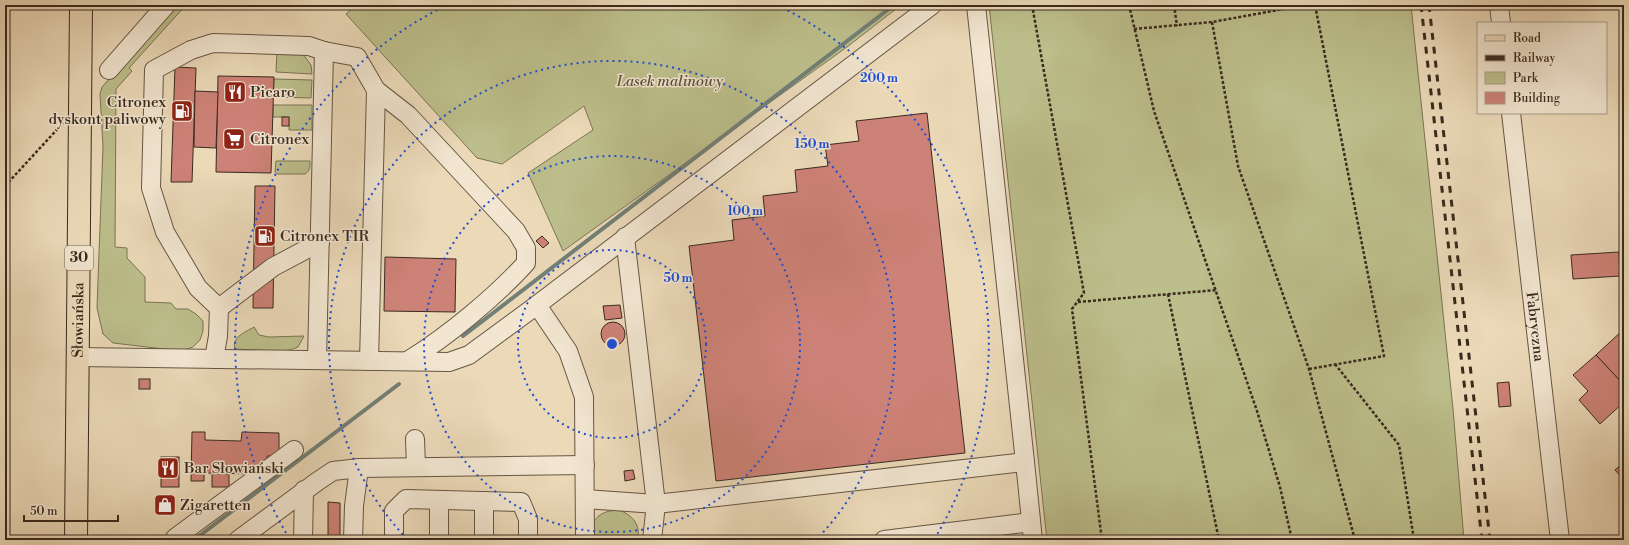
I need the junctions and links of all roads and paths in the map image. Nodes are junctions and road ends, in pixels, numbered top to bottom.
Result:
1 (81, 5) edge
2 (166, 5) edge
3 (932, 5) edge
4 (976, 5) edge
5 (1032, 5) edge
6 (1129, 5) edge
7 (1174, 5) edge
8 (1277, 5) edge
9 (1306, 5) edge
10 (1315, 5) edge
11 (1499, 5) edge
12 (1278, 10) junction
13 (1212, 22) junction
14 (1501, 22) edge
15 (1177, 26) junction
16 (1134, 29) junction
17 (324, 51) junction
18 (108, 70) dead end
19 (376, 90) junction
20 (1511, 114) edge
21 (80, 121) junction
22 (5, 186) edge
23 (625, 237) junction
24 (320, 242) junction
25 (1217, 290) junction
26 (1168, 294) junction
27 (1077, 302) junction
28 (537, 305) junction
29 (219, 308) junction
30 (78, 357) junction
31 (214, 359) junction
32 (317, 360) junction
33 (409, 360) junction
34 (369, 361) junction
35 (1335, 364) junction
36 (1309, 369) junction
37 (415, 439) dead end
38 (294, 450) dead end
39 (1025, 462) junction
40 (585, 465) junction
41 (416, 467) junction
42 (359, 468) junction
43 (304, 490) junction
44 (585, 499) junction
45 (439, 500) junction
46 (484, 501) junction
47 (656, 504) junction
48 (1031, 522) junction
49 (175, 538) dead end
50 (76, 540) edge
51 (238, 540) edge
52 (303, 540) edge
53 (352, 540) edge
54 (394, 540) edge
55 (439, 540) edge
56 (484, 540) edge
57 (528, 540) edge
58 (585, 540) edge
59 (652, 540) edge
60 (884, 540) edge
61 (1033, 540) edge
62 (1102, 540) edge
63 (1219, 540) edge
64 (1292, 540) edge
65 (1355, 540) edge
66 (1414, 540) edge
67 (1560, 540) edge

1 - 21 main road, Słowiańska / 30
2 - 18 street
3 - 23 street
4 - 39 street
5 - 27 path
6 - 16 path
7 - 15 path
8 - 12 path
9 - 12 path
10 - 35 path
11 - 14 street
12 - 13 path
13 - 15 path
13 - 36 path
15 - 16 path
16 - 25 path
17 - 19 street
17 - 24 street
17 - 29 street
19 - 33 street
19 - 34 street
20 - 67 street, Fabryczna
21 - 22 path
21 - 30 main road, Słowiańska / 30
23 - 28 street
23 - 47 street
24 - 29 street
24 - 32 street
25 - 26 path
25 - 64 path
26 - 27 path
26 - 63 path
27 - 62 path
28 - 33 street
28 - 40 street
29 - 31 street
30 - 31 street
30 - 50 main road, Słowiańska / 30
31 - 32 street
32 - 34 street
33 - 34 street
35 - 36 path
35 - 66 path
36 - 65 path
37 - 41 street
38 - 49 street
39 - 47 street
39 - 48 street
40 - 41 street
40 - 44 street
41 - 42 street
42 - 43 street
42 - 53 street
43 - 51 street
43 - 52 street
44 - 47 street
44 - 58 street
45 - 46 street
45 - 54 street
45 - 55 street
46 - 56 street
46 - 57 street
47 - 59 street
48 - 60 street
48 - 61 street

